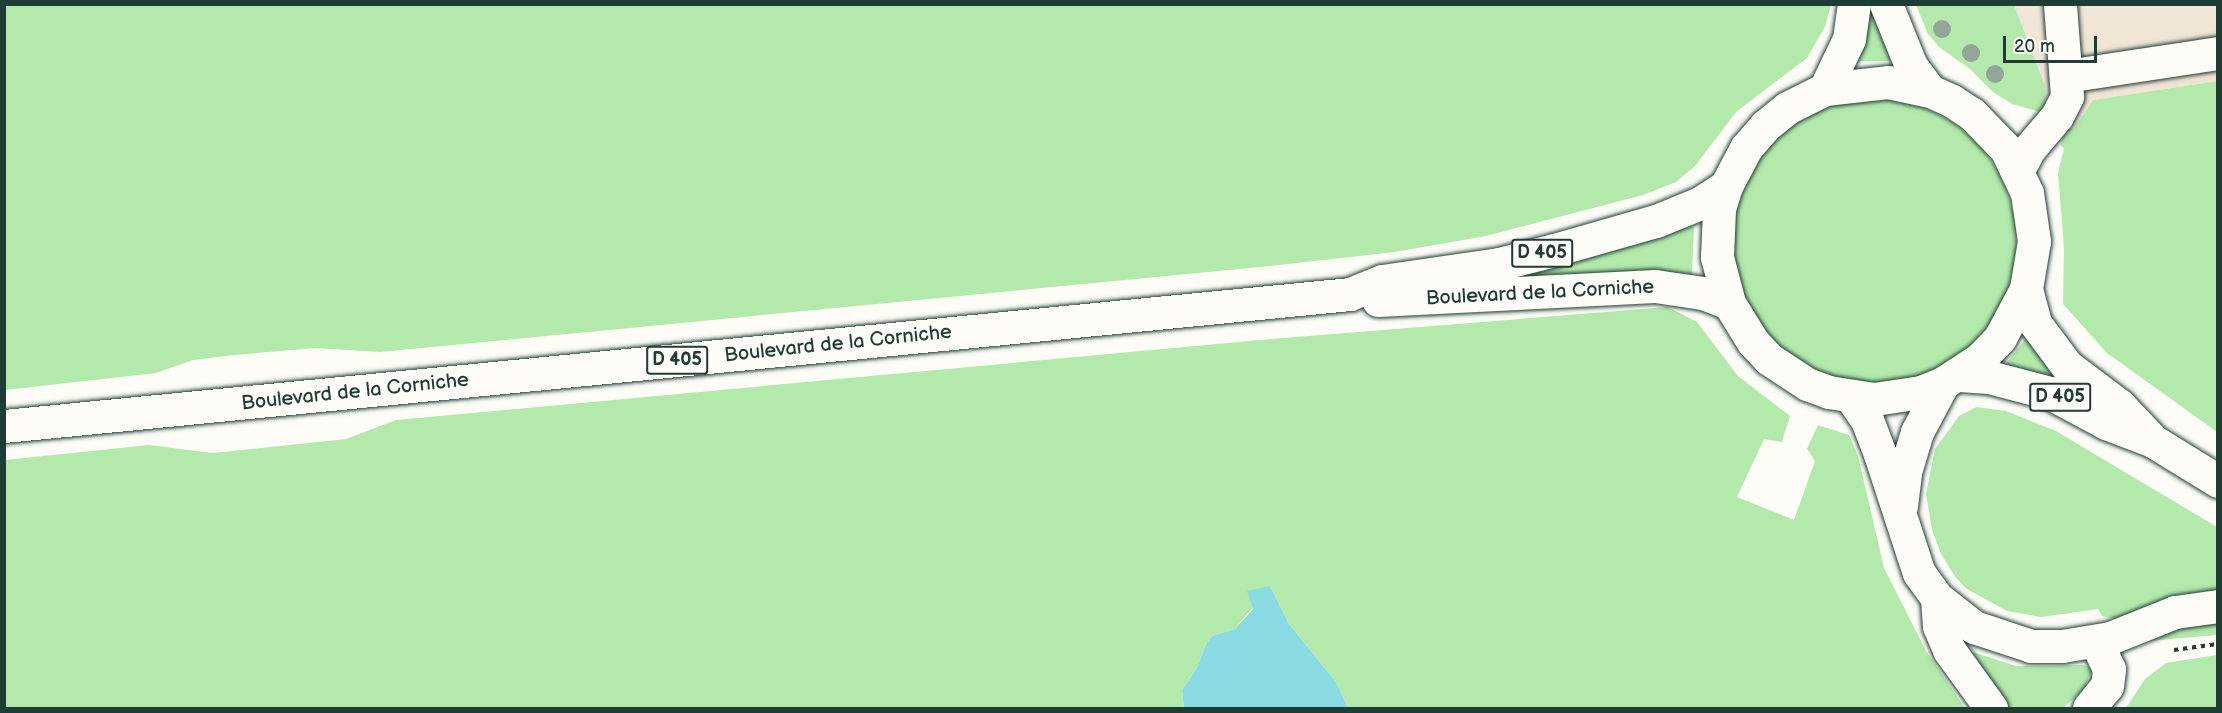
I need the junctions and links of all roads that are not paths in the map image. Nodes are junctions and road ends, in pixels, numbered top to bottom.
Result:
1 (1854, 4) edge
2 (1886, 4) edge
3 (2060, 4) edge
4 (2217, 53) edge
5 (2066, 76) junction
6 (1825, 89) junction
7 (1930, 91) junction
8 (2018, 171) junction
9 (1726, 186) junction
10 (2026, 290) junction
11 (1350, 294) junction
12 (1729, 303) junction
13 (1951, 379) junction
14 (1851, 397) junction
15 (4, 426) edge
16 (2153, 441) junction
17 (2217, 481) edge
18 (1900, 519) junction
19 (1937, 598) junction
20 (2217, 606) edge
21 (2096, 641) junction
22 (1991, 708) edge
23 (2089, 708) edge

1 - 6 main road
2 - 7 main road
3 - 5 main road
4 - 5 main road
5 - 8 main road
6 - 7 main road
6 - 9 main road
7 - 8 main road
8 - 10 main road
9 - 11 main road, Boulevard de la Corniche / D 405
9 - 12 main road
10 - 13 main road
10 - 16 main road, D 405
11 - 12 main road, Boulevard de la Corniche / D 405
11 - 15 main road, Boulevard de la Corniche / D 405
12 - 14 main road
13 - 14 main road
13 - 16 main road, D 405
13 - 18 main road
14 - 18 main road
16 - 17 main road, D 405
18 - 19 main road
19 - 21 main road
19 - 22 main road
20 - 21 main road
21 - 23 main road

